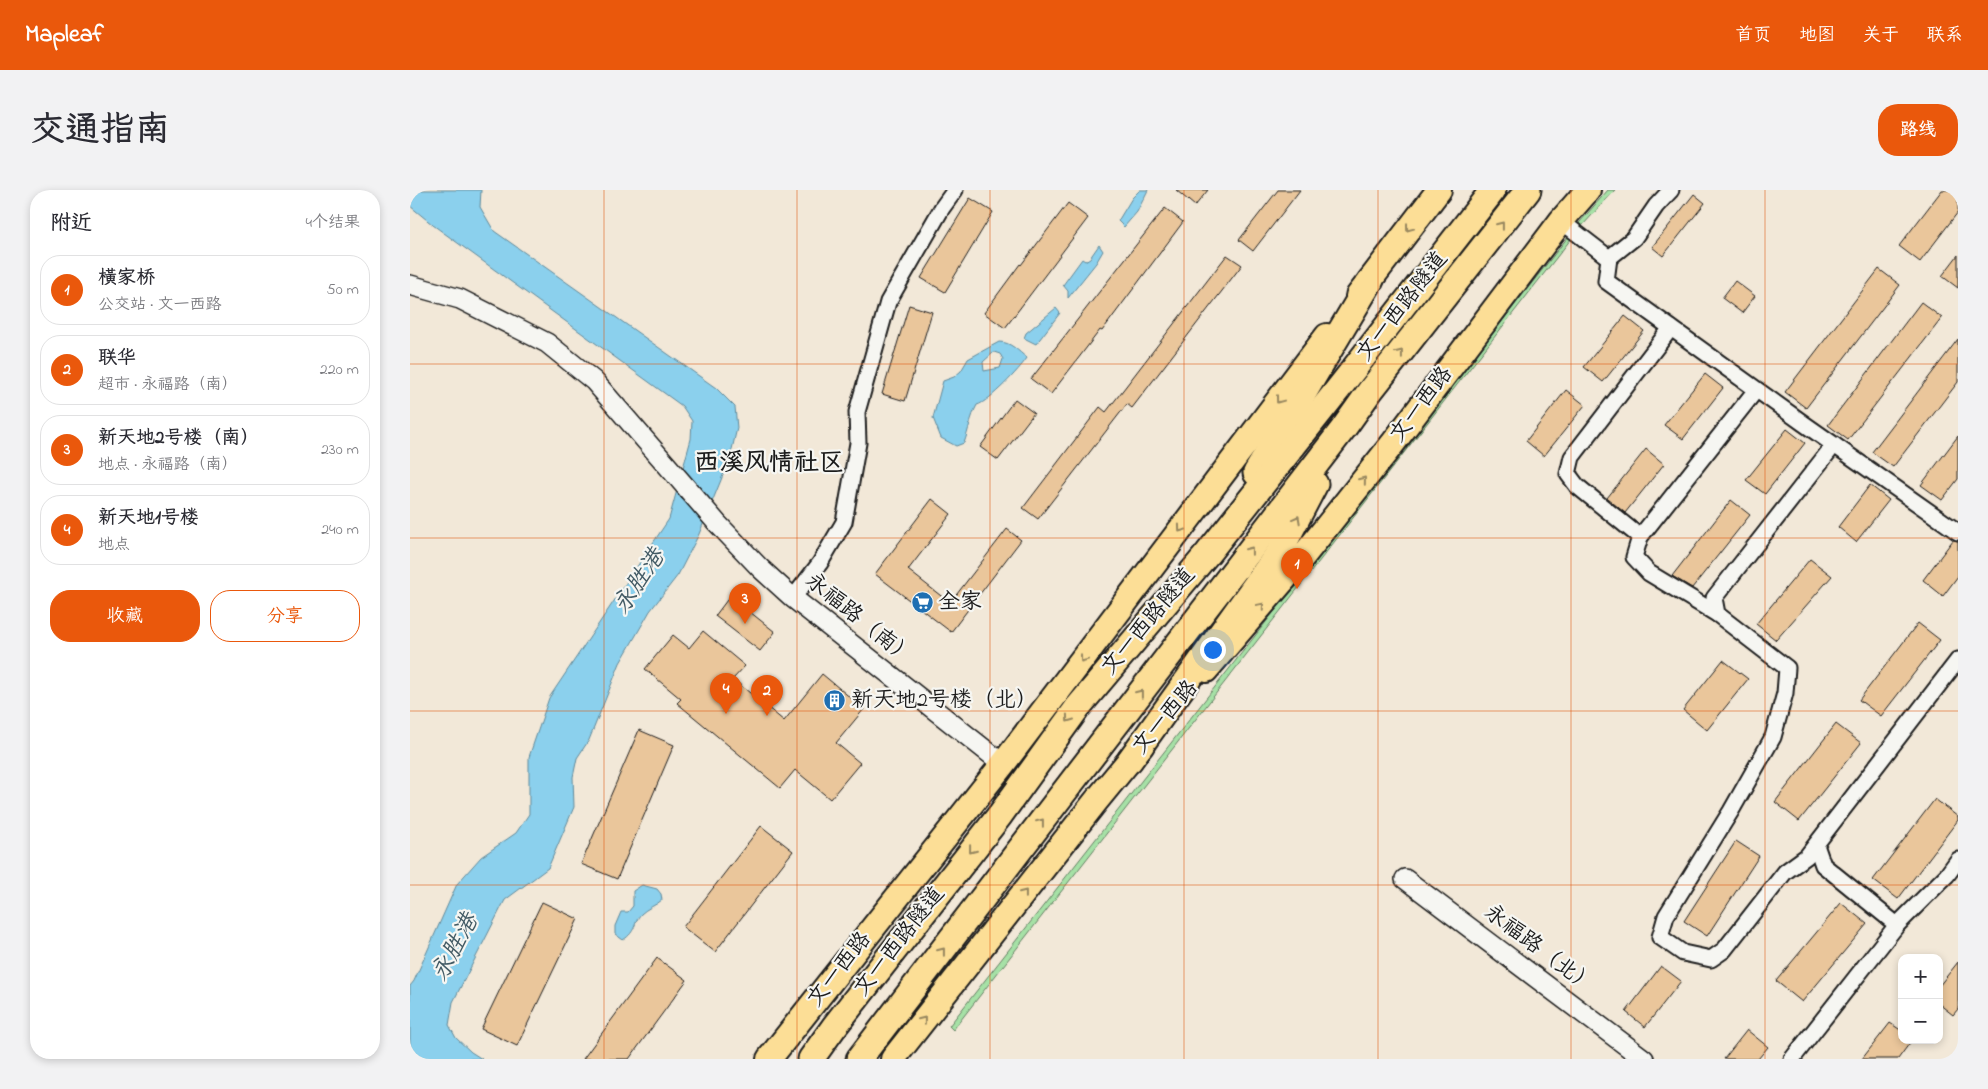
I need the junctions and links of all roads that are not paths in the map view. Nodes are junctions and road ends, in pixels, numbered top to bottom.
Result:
1 (955, 190) edge
2 (1439, 190) edge
3 (1493, 190) edge
4 (1528, 190) edge
5 (1588, 190) edge
6 (1671, 190) edge
7 (1562, 221) junction
8 (1609, 258) junction
9 (1371, 280) junction
10 (410, 285) edge
11 (1671, 328) junction
12 (1756, 390) junction
13 (1343, 428) junction
14 (1834, 445) junction
15 (1958, 532) edge
16 (1640, 537) junction
17 (1208, 553) junction
18 (793, 598) junction
19 (1717, 614) junction
20 (1958, 660) edge
21 (1130, 760) junction
22 (1003, 764) junction
23 (1816, 845) junction
24 (1958, 860) edge
25 (1406, 879) dead end
26 (1897, 925) junction
27 (834, 1027) junction
28 (769, 1059) edge
29 (807, 1059) edge
30 (811, 1059) edge
31 (859, 1059) edge
32 (893, 1059) edge
33 (1644, 1059) edge
34 (1792, 1059) edge

1 - 18 street
2 -> 9 main road, 文一西路
3 - 17 highway, 文一西路隧道
13 -> 4 highway, 文一西路隧道
5 - 7 main road, 文一西路
6 - 8 street
7 - 8 street
21 -> 7 main road, 文一西路
8 - 11 street
9 - 17 highway
9 -> 22 main road, 文一西路
10 - 18 street, 永福路（南）
11 - 12 street
11 - 16 street
12 - 14 street
12 - 16 street
21 -> 13 highway
31 -> 13 highway, 文一西路隧道
14 - 15 street
14 - 19 street
16 - 19 street
17 -> 27 highway, 文一西路隧道
18 - 22 street, 永福路（南）
19 - 23 street
20 - 23 street
32 -> 21 main road, 文一西路
22 - 28 main road, 文一西路
23 - 26 street
24 - 26 street
25 - 33 street, 永福路（北）
26 - 34 street
27 - 29 highway
27 - 30 highway, 文一西路隧道

